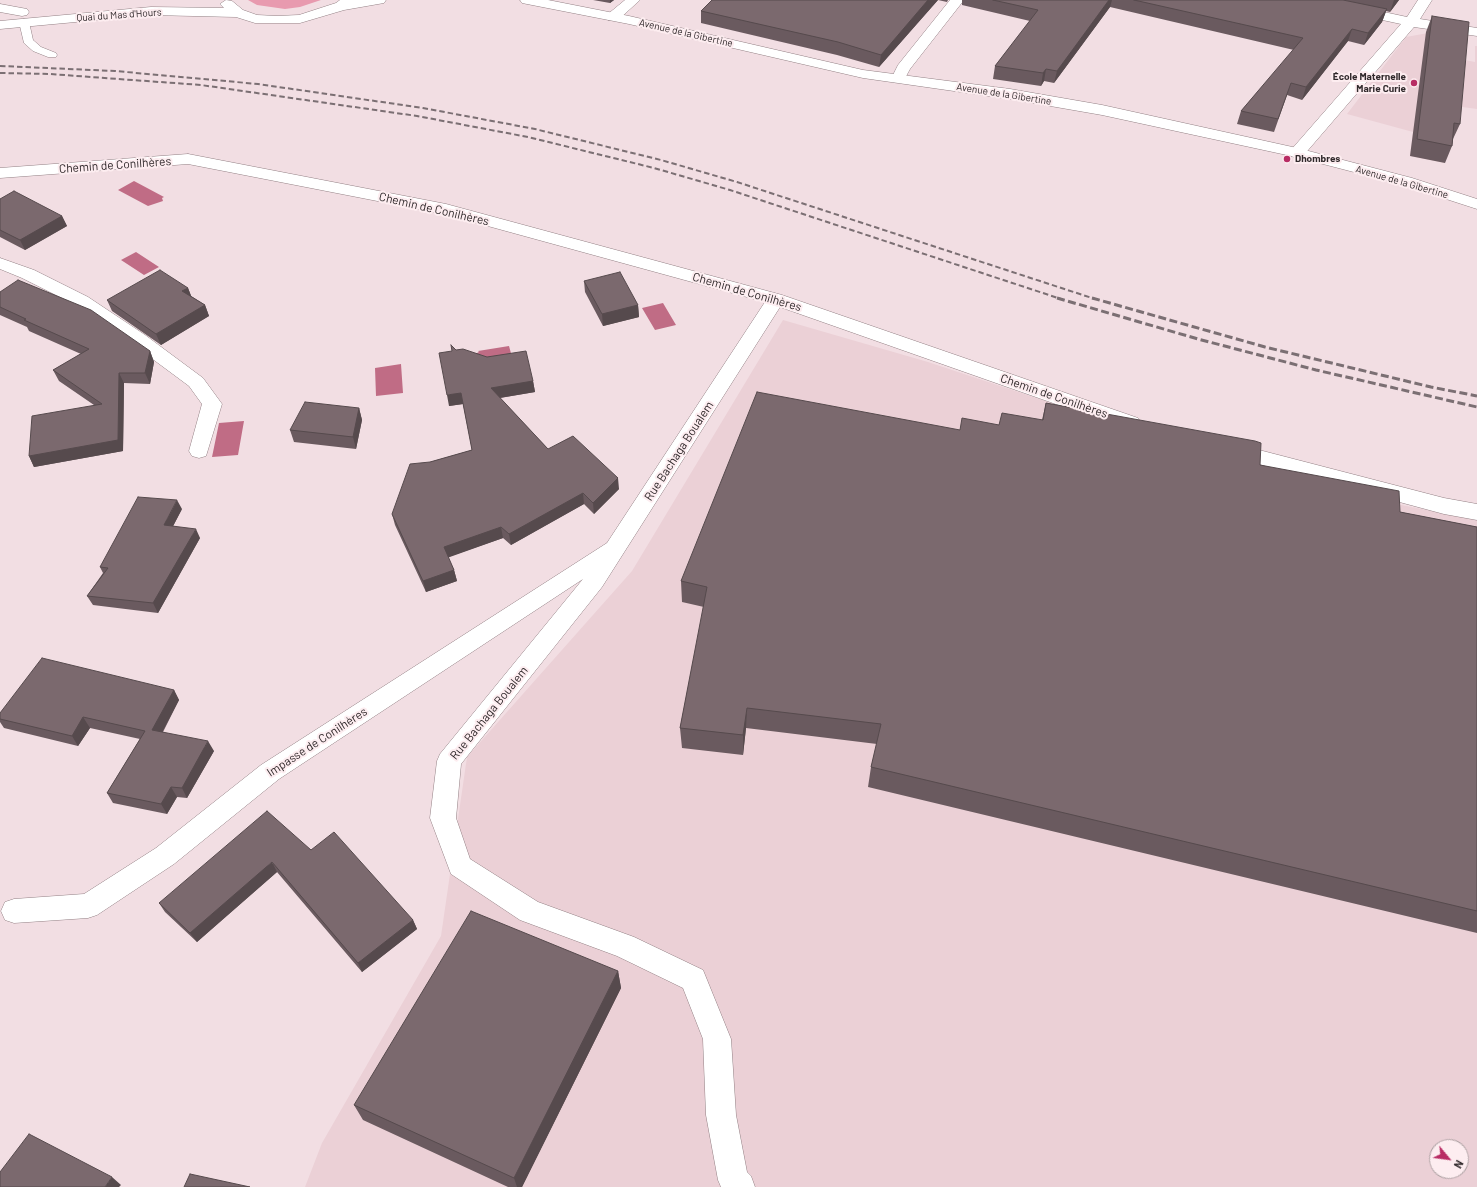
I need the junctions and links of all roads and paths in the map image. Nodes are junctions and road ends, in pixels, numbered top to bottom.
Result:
1 (142, 0) edge
2 (225, 0) edge
3 (379, 0) edge
4 (527, 0) edge
5 (633, 0) edge
6 (957, 0) edge
7 (1308, 0) edge
8 (1425, 0) edge
9 (344, 3) edge
10 (106, 7) junction
11 (0, 8) edge
12 (151, 11) junction
13 (0, 13) edge
14 (238, 13) junction
15 (23, 17) junction
16 (612, 17) junction
17 (1411, 22) junction
18 (0, 25) edge
19 (1477, 32) edge
20 (52, 55) dead end
21 (898, 79) junction
22 (1297, 153) junction
23 (0, 173) edge
24 (1477, 204) edge
25 (0, 263) edge
26 (776, 299) junction
27 (1145, 427) edge
28 (1214, 445) edge
29 (199, 451) dead end
30 (1477, 512) edge
31 (617, 546) junction
32 (14, 911) dead end
33 (740, 1187) edge

1 - 10 street
2 - 14 street
3 - 9 street
4 - 16 street, Avenue de la Gibertine
5 - 16 street
6 - 21 street
7 - 17 street
8 - 17 street
9 - 14 street
10 - 12 street
10 - 15 street
11 - 15 street, Quai du Mas d'Hours
12 - 14 street, Quai du Mas d'Hours
12 - 15 street, Quai du Mas d'Hours
13 - 15 street
15 - 18 street, Quai du Mas d'Hours
15 - 20 lane
16 - 21 street, Avenue de la Gibertine
17 - 19 street
17 - 22 street
21 - 22 street, Avenue de la Gibertine
22 - 24 street, Avenue de la Gibertine
23 - 26 street, Chemin de Conilhères
25 - 29 street
26 - 27 street, Chemin de Conilhères
26 - 31 street, Rue Bachaga Boualem
28 - 30 street
31 - 32 street, Impasse de Conilhères
31 - 33 street, Rue Bachaga Boualem

